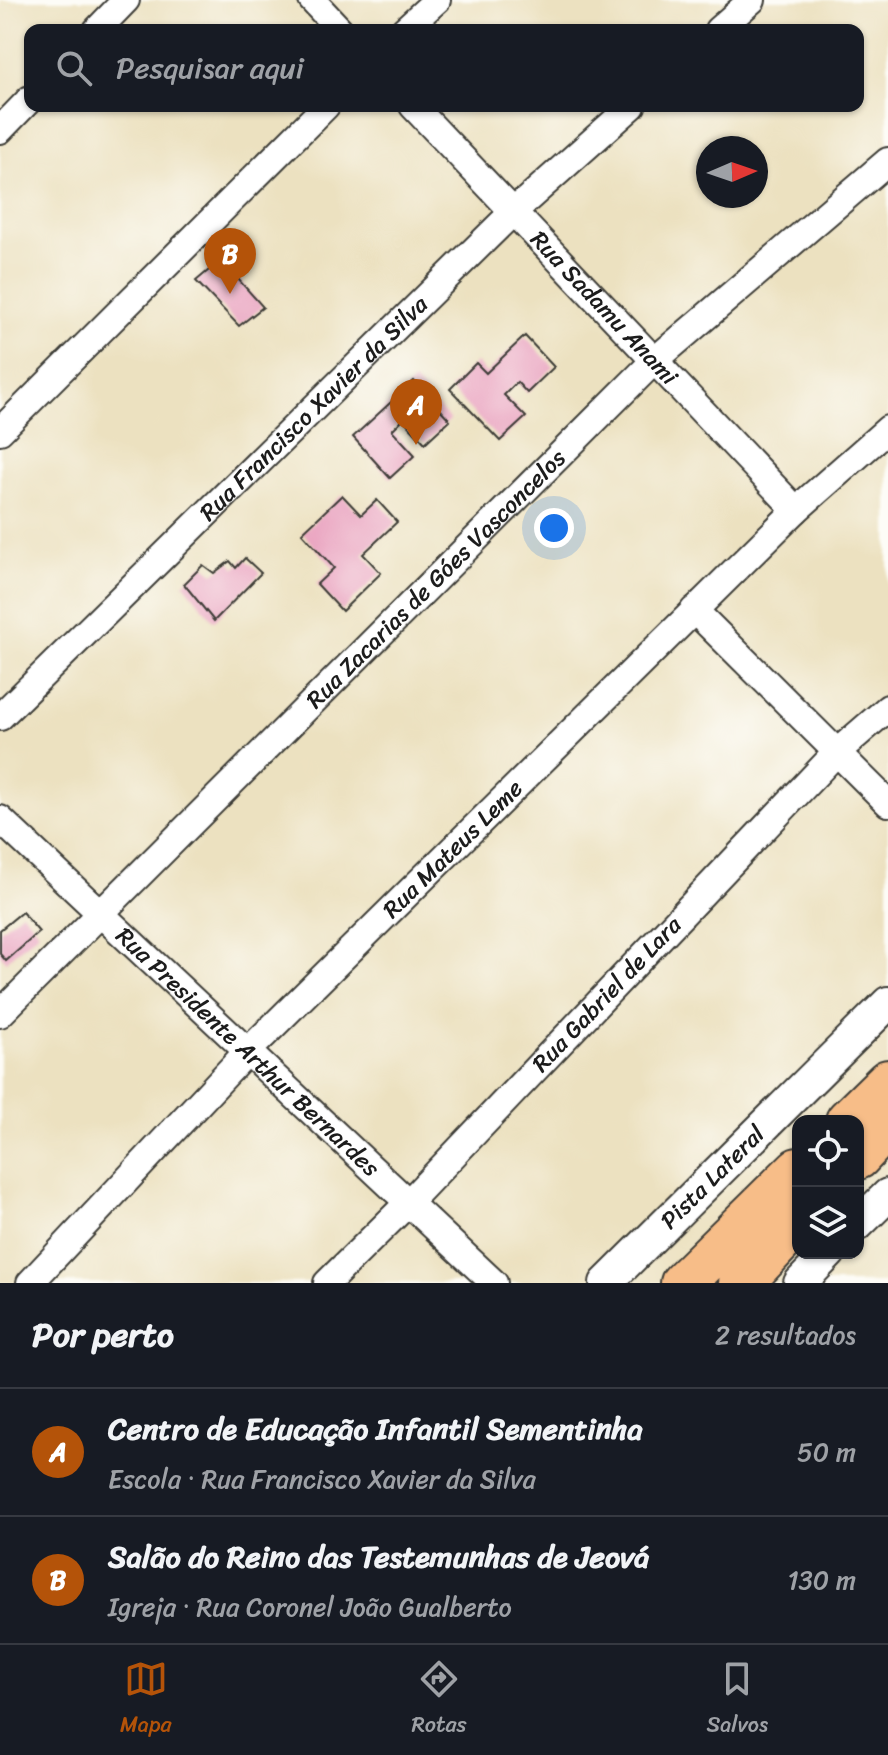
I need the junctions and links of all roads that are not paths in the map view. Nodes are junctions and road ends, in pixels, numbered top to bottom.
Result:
1 (126, 0) edge
2 (312, 0) edge
3 (437, 0) edge
4 (752, 0) edge
5 (103, 24) edge
6 (334, 24) edge
7 (411, 24) edge
8 (725, 24) edge
9 (24, 105) edge
10 (320, 112) edge
11 (419, 112) edge
12 (625, 112) edge
13 (0, 130) edge
14 (888, 161) edge
15 (513, 212) junction
16 (654, 361) junction
17 (888, 429) edge
18 (0, 431) edge
19 (796, 510) junction
20 (694, 610) junction
21 (888, 708) edge
22 (0, 717) edge
23 (836, 753) junction
24 (888, 803) edge
25 (0, 819) edge
26 (99, 912) junction
27 (888, 1003) edge
28 (0, 1014) edge
29 (247, 1052) junction
30 (888, 1082) edge
31 (854, 1115) edge
32 (888, 1125) edge
33 (864, 1151) edge
34 (792, 1176) edge
35 (888, 1195) edge
36 (408, 1203) junction
37 (864, 1218) edge
38 (792, 1228) edge
39 (823, 1259) edge
40 (30, 1283) edge
41 (327, 1283) edge
42 (494, 1283) edge
43 (606, 1283) edge
44 (683, 1283) edge
45 (741, 1283) edge
46 (800, 1283) edge

1 - 5 street
2 - 6 street
3 - 7 street
4 - 8 street
9 - 13 street
10 - 18 street
11 - 15 street, Rua Sadamu Anami
12 - 15 street, Rua Francisco Xavier da Silva
14 - 16 street, Rua Zacarias de Góes Vasconcelos
15 - 16 street, Rua Sadamu Anami
15 - 22 street, Rua Francisco Xavier da Silva
16 - 19 street, Rua Sadamu Anami
16 - 26 street, Rua Zacarias de Góes Vasconcelos
17 - 19 street, Rua Mateus Leme
19 - 20 street, Rua Mateus Leme
20 - 23 street
20 - 29 street, Rua Mateus Leme
21 - 23 street, Rua Gabriel de Lara
23 - 24 street
23 - 36 street, Rua Gabriel de Lara
25 - 26 street, Rua Presidente Arthur Bernardes
26 - 28 street, Rua Zacarias de Góes Vasconcelos
26 - 29 street, Rua Presidente Arthur Bernardes
27 - 43 street, Pista Lateral
29 - 36 street, Rua Presidente Arthur Bernardes
29 - 40 street, Rua Mateus Leme
30 - 31 highway
32 - 33 highway
34 - 44 highway
35 - 37 street
36 - 41 street, Rua Gabriel de Lara
36 - 42 street, Rua Presidente Arthur Bernardes
38 - 45 highway
39 - 46 street

